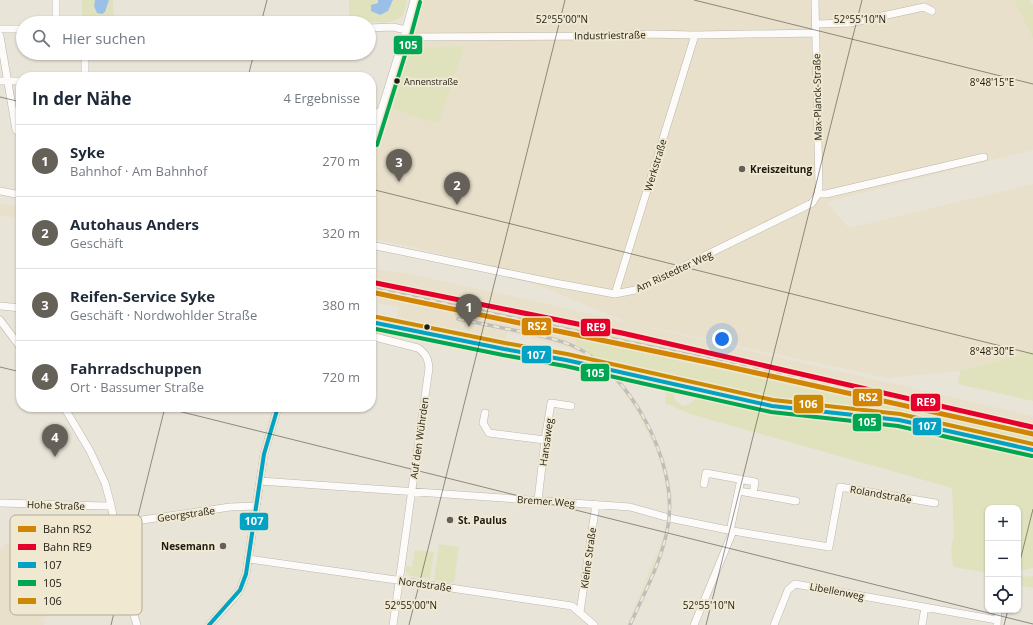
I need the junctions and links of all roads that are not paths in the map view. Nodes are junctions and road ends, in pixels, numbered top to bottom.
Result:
1 (56, 0) edge
2 (414, 0) edge
3 (815, 0) edge
4 (932, 11) dead end
5 (56, 16) edge
6 (816, 24) junction
7 (376, 28) edge
8 (0, 29) edge
9 (16, 29) edge
10 (405, 33) junction
11 (816, 33) junction
12 (0, 36) edge
13 (695, 36) junction
14 (85, 60) edge
15 (85, 72) edge
16 (4, 81) edge
17 (16, 81) edge
18 (376, 112) edge
19 (380, 113) junction
20 (376, 126) edge
21 (16, 130) edge
22 (963, 154) dead end
23 (984, 158) dead end
24 (962, 162) junction
25 (0, 191) edge
26 (16, 194) edge
27 (818, 194) junction
28 (376, 246) edge
29 (615, 294) junction
30 (0, 306) edge
31 (16, 308) edge
32 (0, 320) edge
33 (376, 323) edge
34 (3, 330) edge
35 (376, 337) edge
36 (16, 343) edge
37 (571, 406) dead end
38 (67, 412) edge
39 (276, 412) edge
40 (484, 413) dead end
41 (545, 440) junction
42 (1033, 450) edge
43 (741, 480) junction
44 (260, 481) junction
45 (704, 484) dead end
46 (738, 491) junction
47 (412, 492) junction
48 (753, 494) junction
49 (538, 500) junction
50 (796, 502) dead end
51 (0, 503) edge
52 (936, 503) dead end
53 (596, 504) junction
54 (111, 505) junction
55 (256, 506) junction
56 (113, 515) edge
57 (142, 520) edge
58 (732, 531) junction
59 (829, 547) joint
60 (249, 559) junction
61 (399, 580) junction
62 (925, 607) junction
63 (580, 612) junction
64 (134, 615) edge
65 (997, 622) edge
66 (137, 625) edge
67 (208, 625) edge
68 (393, 625) edge
69 (594, 625) edge
70 (694, 625) edge
71 (774, 625) edge
72 (922, 625) edge

1 - 5 street
2 - 10 street
3 - 6 street, Max-Planck-Straße
4 - 6 street
6 - 11 street, Max-Planck-Straße
7 - 10 street, Industriestraße
8 - 9 street
10 - 13 street, Industriestraße
10 - 19 street
11 - 13 street, Industriestraße
11 - 27 street, Max-Planck-Straße
12 - 16 street
13 - 29 street, Werkstraße
14 - 15 street
16 - 17 street
16 - 21 street
18 - 19 street
19 - 20 street
22 - 24 street
23 - 24 street
24 - 27 street
25 - 26 street
27 - 29 street, Am Ristedter Weg
28 - 29 street, Am Ristedter Weg
30 - 31 street
32 - 34 street
33 - 42 street
34 - 36 street
35 - 47 street, Auf den Wührden
37 - 41 street, Hansaweg
38 - 54 street
39 - 44 street
40 - 41 street
41 - 49 street, Hansaweg
43 - 45 street
43 - 46 street
43 - 48 street
44 - 47 street, Bremer Weg
44 - 55 street
46 - 48 street
46 - 58 street
47 - 49 street, Bremer Weg
47 - 61 street, Auf den Wührden
48 - 50 street
49 - 53 street, Bremer Weg
51 - 54 street, Hohe Straße
52 - 59 street, Rolandstraße
53 - 58 street, Bremer Weg
53 - 63 street, Kleine Straße
54 - 56 street
55 - 57 street, Georgstraße
55 - 60 street
58 - 59 street, Bremer Weg
58 - 70 street
60 - 61 street, Nordstraße
60 - 67 street
61 - 63 street, Nordstraße
61 - 68 street, Auf den Wührden
62 - 65 street
62 - 71 street, Libellenweg
62 - 72 street
63 - 69 street, Nordstraße
64 - 66 street

